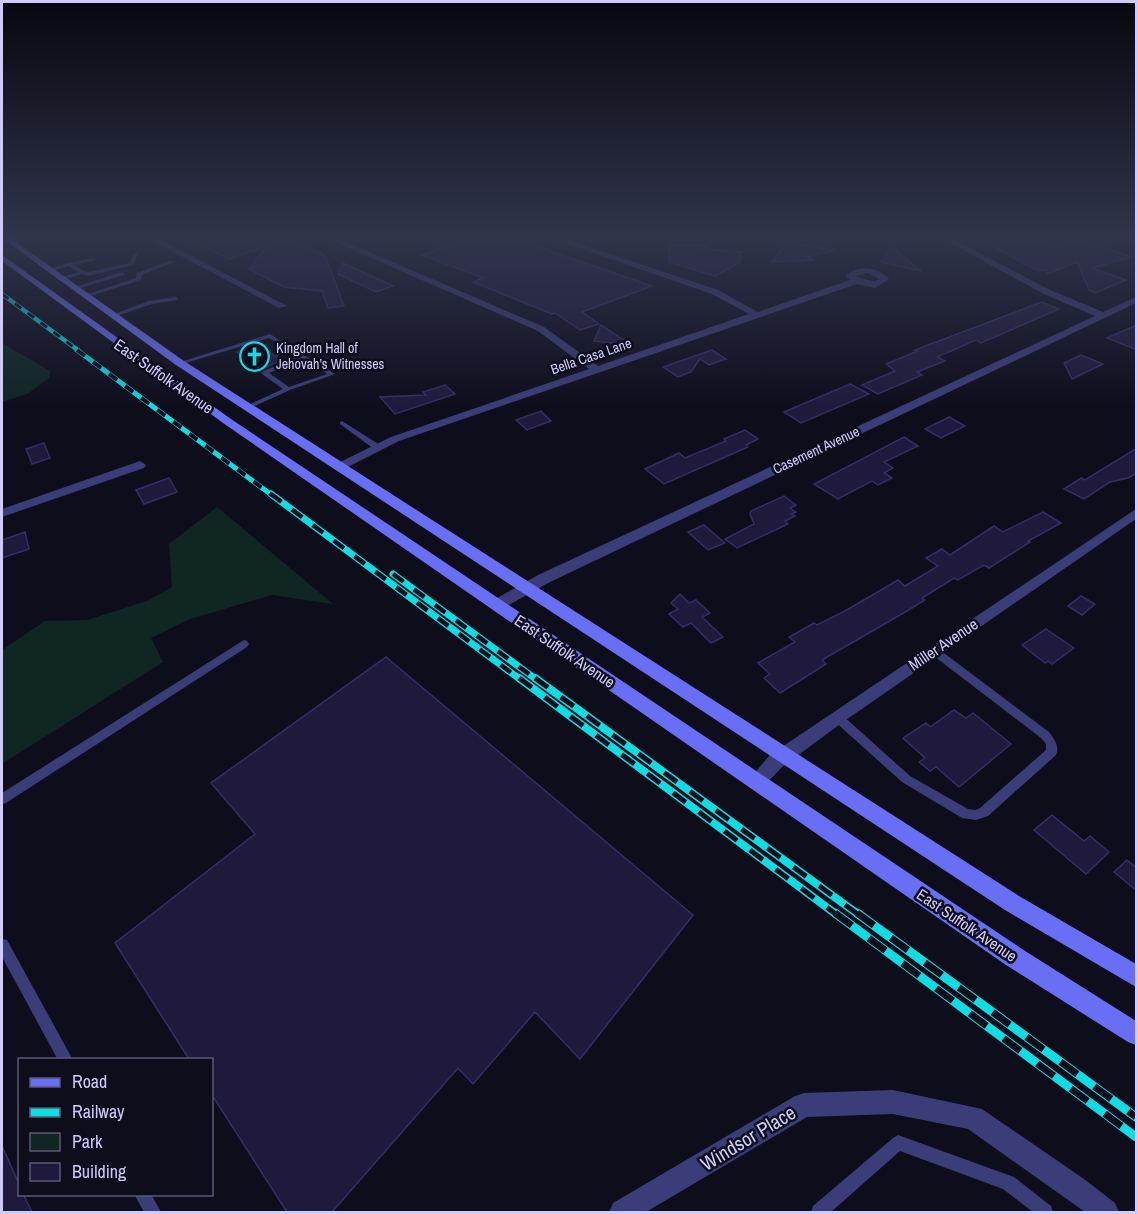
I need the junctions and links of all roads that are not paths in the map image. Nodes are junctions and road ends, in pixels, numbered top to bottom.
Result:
1 (53, 295) edge
2 (89, 295) edge
3 (260, 295) edge
4 (461, 295) edge
5 (720, 295) edge
6 (816, 295) edge
7 (1053, 295) edge
8 (85, 296) joint
9 (175, 300) dead end
10 (1137, 300) edge
11 (282, 306) dead end
12 (757, 315) junction
13 (1102, 315) junction
14 (112, 316) junction
15 (302, 356) junction
16 (180, 363) junction
17 (597, 370) junction
18 (288, 389) junction
19 (248, 407) junction
20 (342, 423) dead end
21 (377, 447) junction
22 (140, 465) dead end
23 (340, 467) junction
24 (2, 513) edge
25 (1137, 513) edge
26 (526, 587) junction
27 (497, 605) junction
28 (244, 644) dead end
29 (933, 650) junction
30 (837, 717) junction
31 (784, 756) junction
32 (756, 782) junction
33 (2, 799) edge
34 (2, 945) edge
35 (1137, 976) edge
36 (1137, 1034) edge
37 (65, 1058) edge
38 (143, 1196) edge
39 (153, 1212) edge
40 (622, 1212) edge
41 (819, 1212) edge
42 (1045, 1212) edge
43 (1106, 1212) edge

1 - 27 main road, East Suffolk Avenue
2 - 8 lane
3 - 11 street
4 - 17 street
5 - 12 street
6 - 12 street, Bella Casa Lane
7 - 13 street
8 - 14 main road, East Suffolk Avenue
9 - 14 lane
10 - 13 street, Casement Avenue
12 - 17 street, Bella Casa Lane
13 - 26 street, Casement Avenue
14 - 16 main road, East Suffolk Avenue
15 - 16 lane
15 - 18 lane
15 - 18 lane
16 - 19 main road, East Suffolk Avenue
17 - 21 street, Bella Casa Lane
18 - 19 lane
19 - 23 main road, East Suffolk Avenue
20 - 21 lane
21 - 23 street, Bella Casa Lane
22 - 24 street
23 - 26 main road, East Suffolk Avenue
25 - 29 street, Miller Avenue
26 - 27 street, Casement Avenue
26 - 31 main road, East Suffolk Avenue
27 - 32 main road, East Suffolk Avenue
28 - 33 lane
29 - 30 street, Miller Avenue
29 - 30 lane
30 - 31 street, Miller Avenue
31 - 32 street, Miller Avenue
31 - 35 main road, East Suffolk Avenue
32 - 36 main road, East Suffolk Avenue
34 - 37 lane
38 - 39 lane
40 - 43 street, Windsor Place
41 - 42 lane

